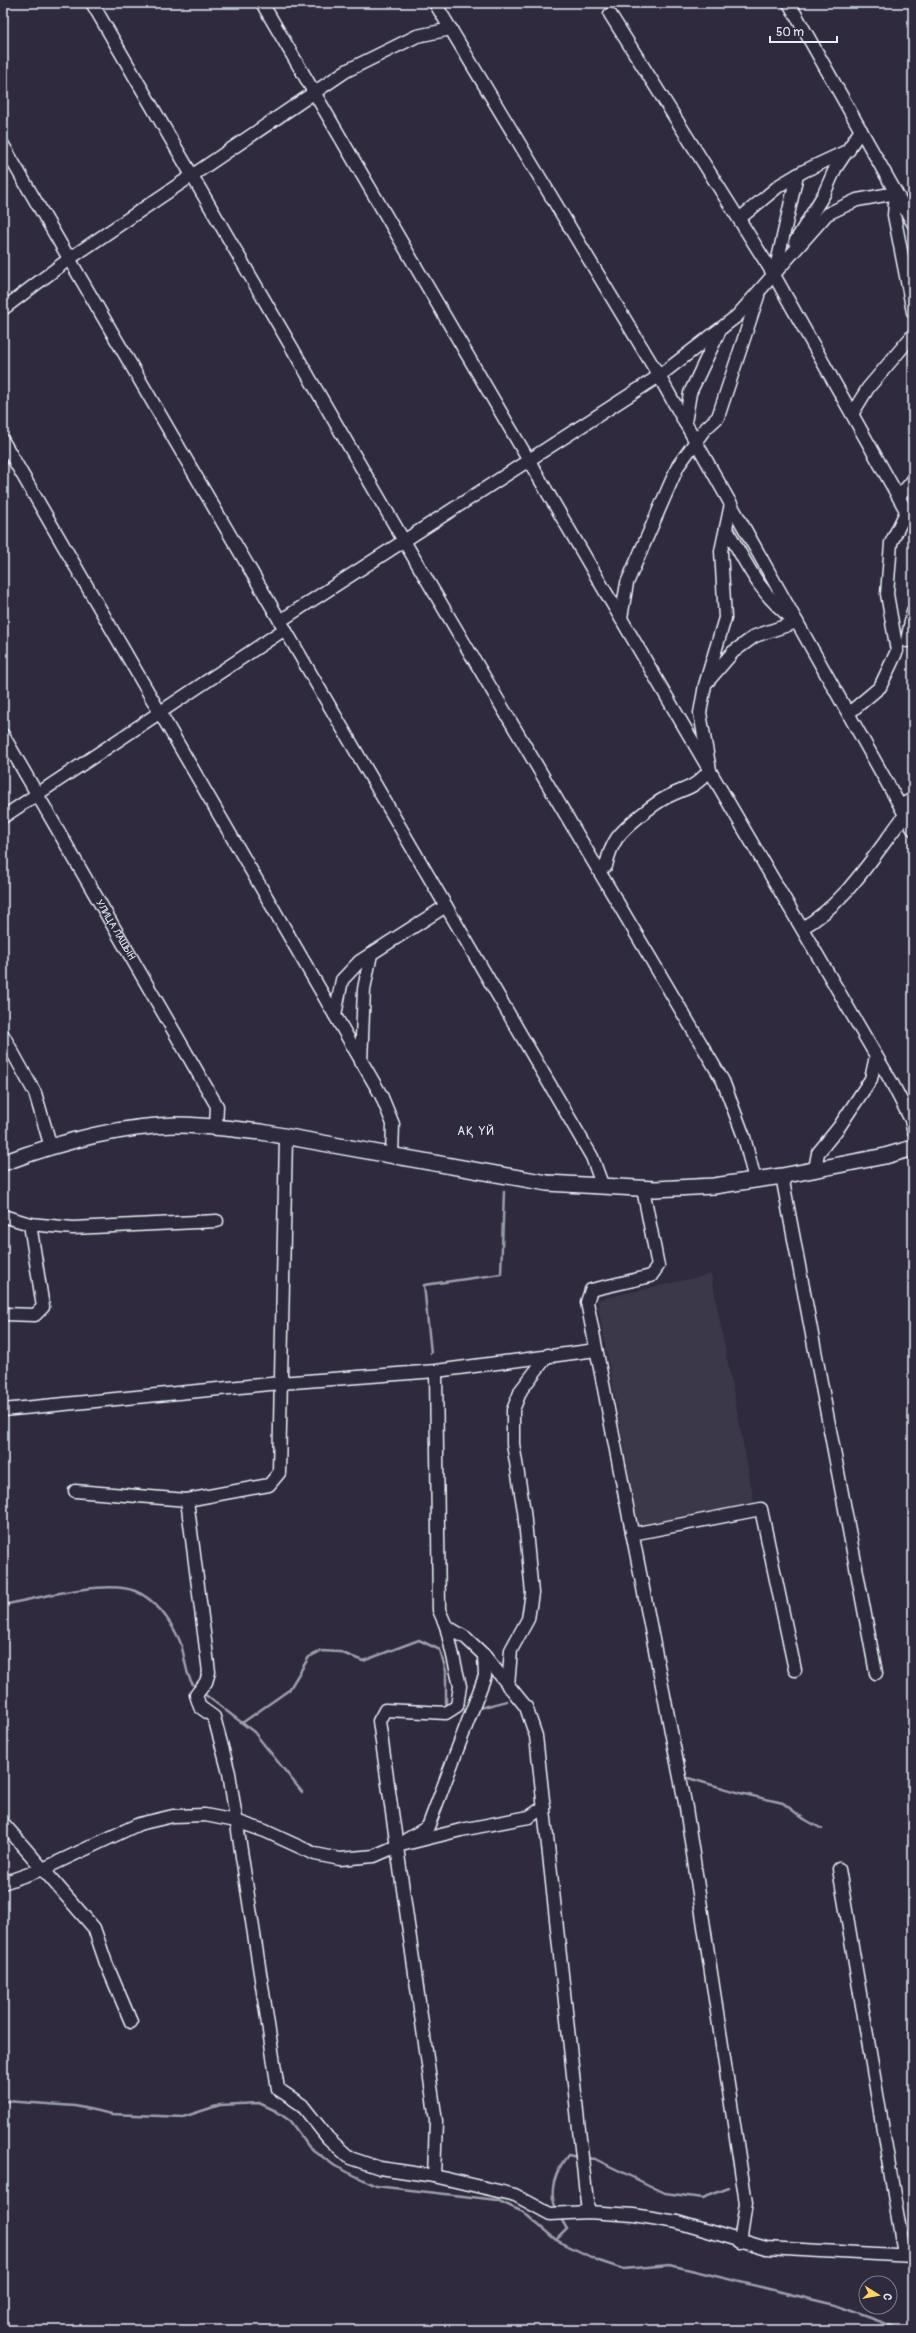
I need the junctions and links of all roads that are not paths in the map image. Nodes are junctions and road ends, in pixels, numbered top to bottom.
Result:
1 (92, 3) edge
2 (262, 3) edge
3 (435, 3) edge
4 (789, 3) edge
5 (610, 14) dead end
6 (451, 29) junction
7 (315, 94) junction
8 (861, 130) junction
9 (3, 145) edge
10 (850, 149) junction
11 (192, 175) junction
12 (797, 175) junction
13 (896, 193) junction
14 (739, 219) junction
15 (913, 223) edge
16 (69, 258) junction
17 (774, 275) junction
18 (760, 291) junction
19 (3, 309) edge
20 (913, 312) edge
21 (721, 328) junction
22 (913, 335) edge
23 (659, 376) junction
24 (852, 414) junction
25 (685, 423) junction
26 (3, 441) edge
27 (695, 444) junction
28 (529, 460) junction
29 (913, 480) edge
30 (899, 497) junction
31 (731, 504) junction
32 (907, 510) junction
33 (913, 523) edge
34 (726, 528) junction
35 (404, 541) junction
36 (913, 611) edge
37 (621, 618) junction
38 (797, 622) junction
39 (282, 625) junction
40 (910, 639) edge
41 (897, 651) junction
42 (705, 685) junction
43 (160, 712) junction
44 (700, 713) junction
45 (849, 713) junction
46 (687, 732) junction
47 (3, 736) edge
48 (710, 770) junction
49 (37, 794) junction
50 (913, 799) edge
51 (903, 810) junction
52 (3, 817) edge
53 (913, 829) edge
54 (606, 866) dead end
55 (446, 906) junction
56 (802, 928) junction
57 (371, 954) junction
58 (335, 1016) junction
59 (3, 1035) edge
60 (876, 1056) junction
61 (362, 1062) junction
62 (216, 1127) junction
63 (913, 1130) edge
64 (286, 1137) junction
65 (50, 1147) junction
66 (913, 1148) edge
67 (392, 1155) junction
68 (3, 1163) edge
69 (815, 1169) junction
70 (782, 1176) junction
71 (755, 1180) junction
72 (603, 1187) junction
73 (643, 1188) junction
74 (3, 1216) edge
75 (217, 1221) dead end
76 (30, 1224) junction
77 (3, 1314) edge
78 (596, 1350) junction
79 (548, 1355) junction
80 (436, 1371) junction
81 (280, 1383) junction
82 (3, 1410) edge
83 (75, 1491) dead end
84 (187, 1500) junction
85 (632, 1534) junction
86 (446, 1626) junction
87 (484, 1655) junction
88 (795, 1670) dead end
89 (876, 1673) dead end
90 (508, 1686) junction
91 (544, 1807) junction
92 (236, 1821) junction
93 (3, 1823) edge
94 (397, 1846) junction
95 (43, 1869) junction
96 (838, 1869) dead end
97 (3, 1883) edge
98 (131, 2022) dead end
99 (434, 2176) junction
100 (588, 2212) junction
101 (740, 2242) junction
102 (908, 2255) edge

1 - 11 street
2 - 7 street
3 - 6 street
4 - 8 street
5 - 14 street
6 - 7 street
6 - 23 street
7 - 11 street
7 - 28 street
8 - 10 street
8 - 13 street
9 - 16 street
10 - 12 street
10 - 17 street
11 - 16 street
11 - 35 street
12 - 14 street
12 - 17 street
13 - 15 street
13 - 17 street
13 - 20 street
14 - 17 street
16 - 19 street
16 - 39 street
17 - 18 street
17 - 24 street
18 - 21 street
18 - 27 street
21 - 23 street
21 - 25 street
22 - 24 street
23 - 25 street
23 - 28 street
24 - 30 street
25 - 27 street
26 - 43 street
27 - 31 street
27 - 37 street
28 - 35 street
28 - 37 street
29 - 30 street
30 - 32 street
31 - 34 street
31 - 38 street
32 - 33 street
32 - 41 street
34 - 38 street
34 - 42 street
35 - 39 street
35 - 71 street
36 - 40 street
37 - 46 street
38 - 42 street
38 - 45 street
39 - 43 street
39 - 55 street
40 - 41 street
41 - 45 street
42 - 44 street
43 - 49 street
43 - 58 street
44 - 46 street
44 - 48 street
45 - 51 street
46 - 48 street
47 - 49 street, УЛИЦА ЛАШЫН
48 - 54 street
48 - 56 street
49 - 52 street
49 - 62 street, УЛИЦА ЛАШЫН
50 - 51 street
51 - 53 street
51 - 56 street
55 - 57 street
55 - 72 street
56 - 60 street
57 - 58 street
57 - 61 street
58 - 61 street
59 - 65 street
60 - 63 street
60 - 69 street
61 - 67 street
62 - 64 main road
62 - 65 main road
64 - 67 main road
64 - 81 street
65 - 68 main road
66 - 69 main road
67 - 72 main road
69 - 70 main road
70 - 71 main road
70 - 89 street
71 - 73 main road
72 - 73 main road
73 - 78 street
74 - 76 street
75 - 76 street
76 - 77 street
78 - 79 street
78 - 85 street
79 - 80 street
79 - 90 street
80 - 81 street
80 - 86 street
81 - 82 street
81 - 84 street
83 - 84 street
84 - 92 street
85 - 88 street
85 - 101 street
86 - 87 street
86 - 94 street
87 - 90 street
87 - 94 street
90 - 91 street
91 - 94 street
91 - 100 street
92 - 94 street
92 - 95 street
92 - 99 street
93 - 95 street
94 - 99 street
95 - 97 street
95 - 98 street
96 - 102 street
99 - 100 street
100 - 101 street
101 - 102 street

